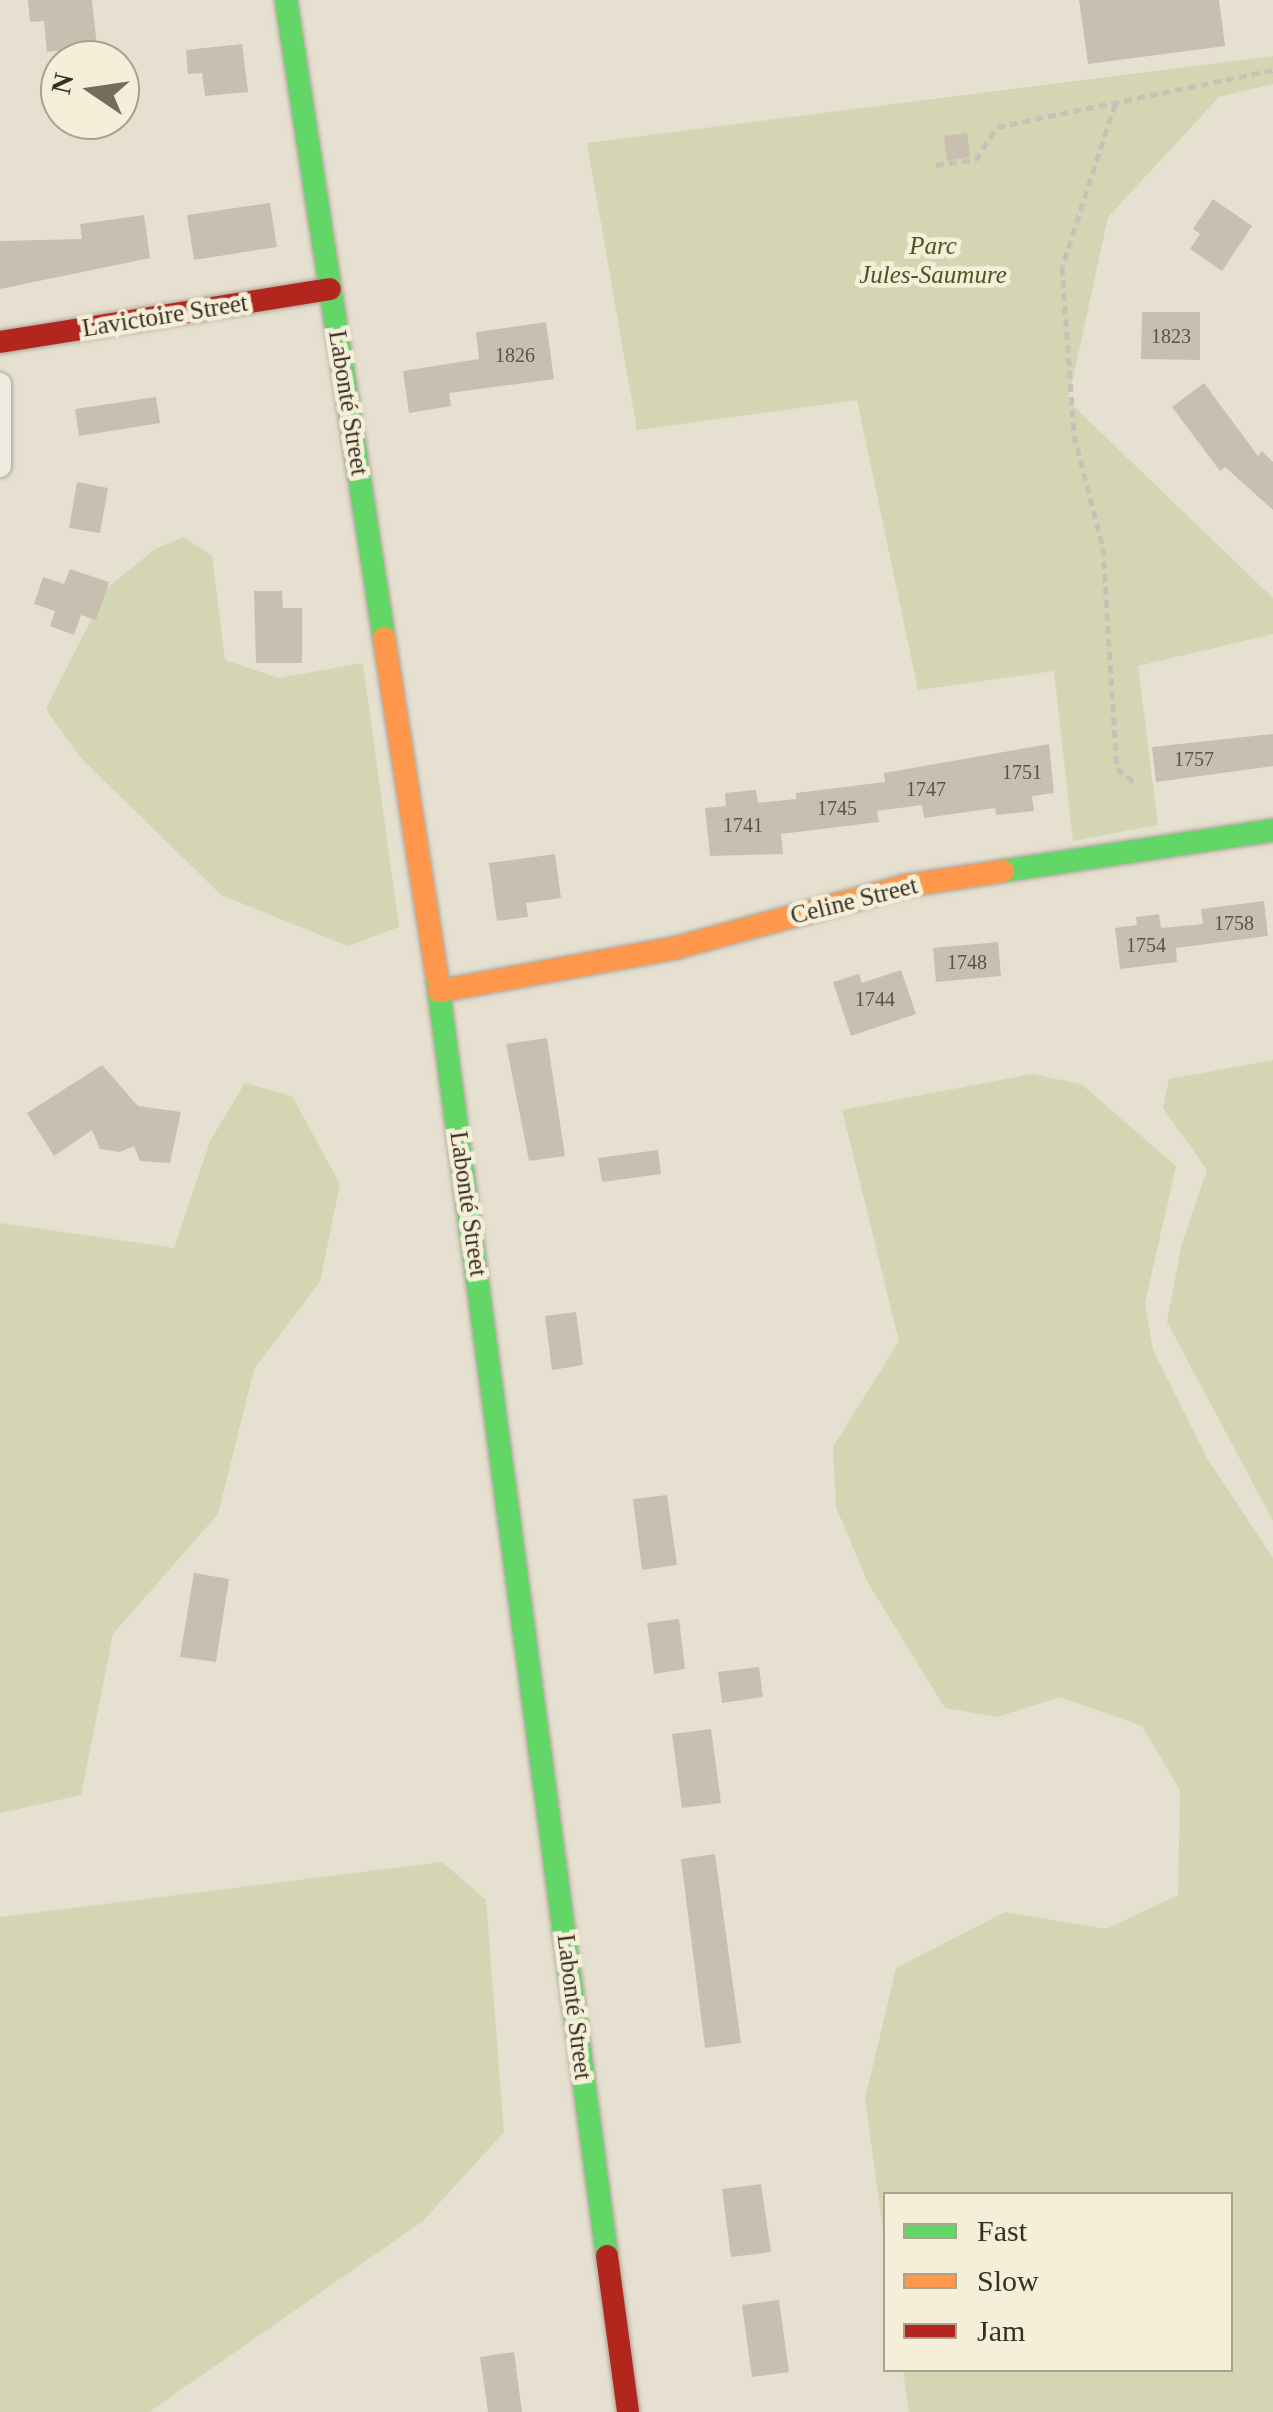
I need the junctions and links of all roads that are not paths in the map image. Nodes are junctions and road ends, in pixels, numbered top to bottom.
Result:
1 (286, 0) edge
2 (330, 289) junction
3 (0, 342) edge
4 (0, 384) edge
5 (0, 466) edge
6 (1273, 830) edge
7 (440, 990) junction
8 (628, 2412) edge

1 - 2 street, Labonté Street
2 - 3 street, Lavictoire Street
2 - 7 street, Labonté Street
4 - 5 street
6 - 7 street, Celine Street
7 - 8 street, Labonté Street

